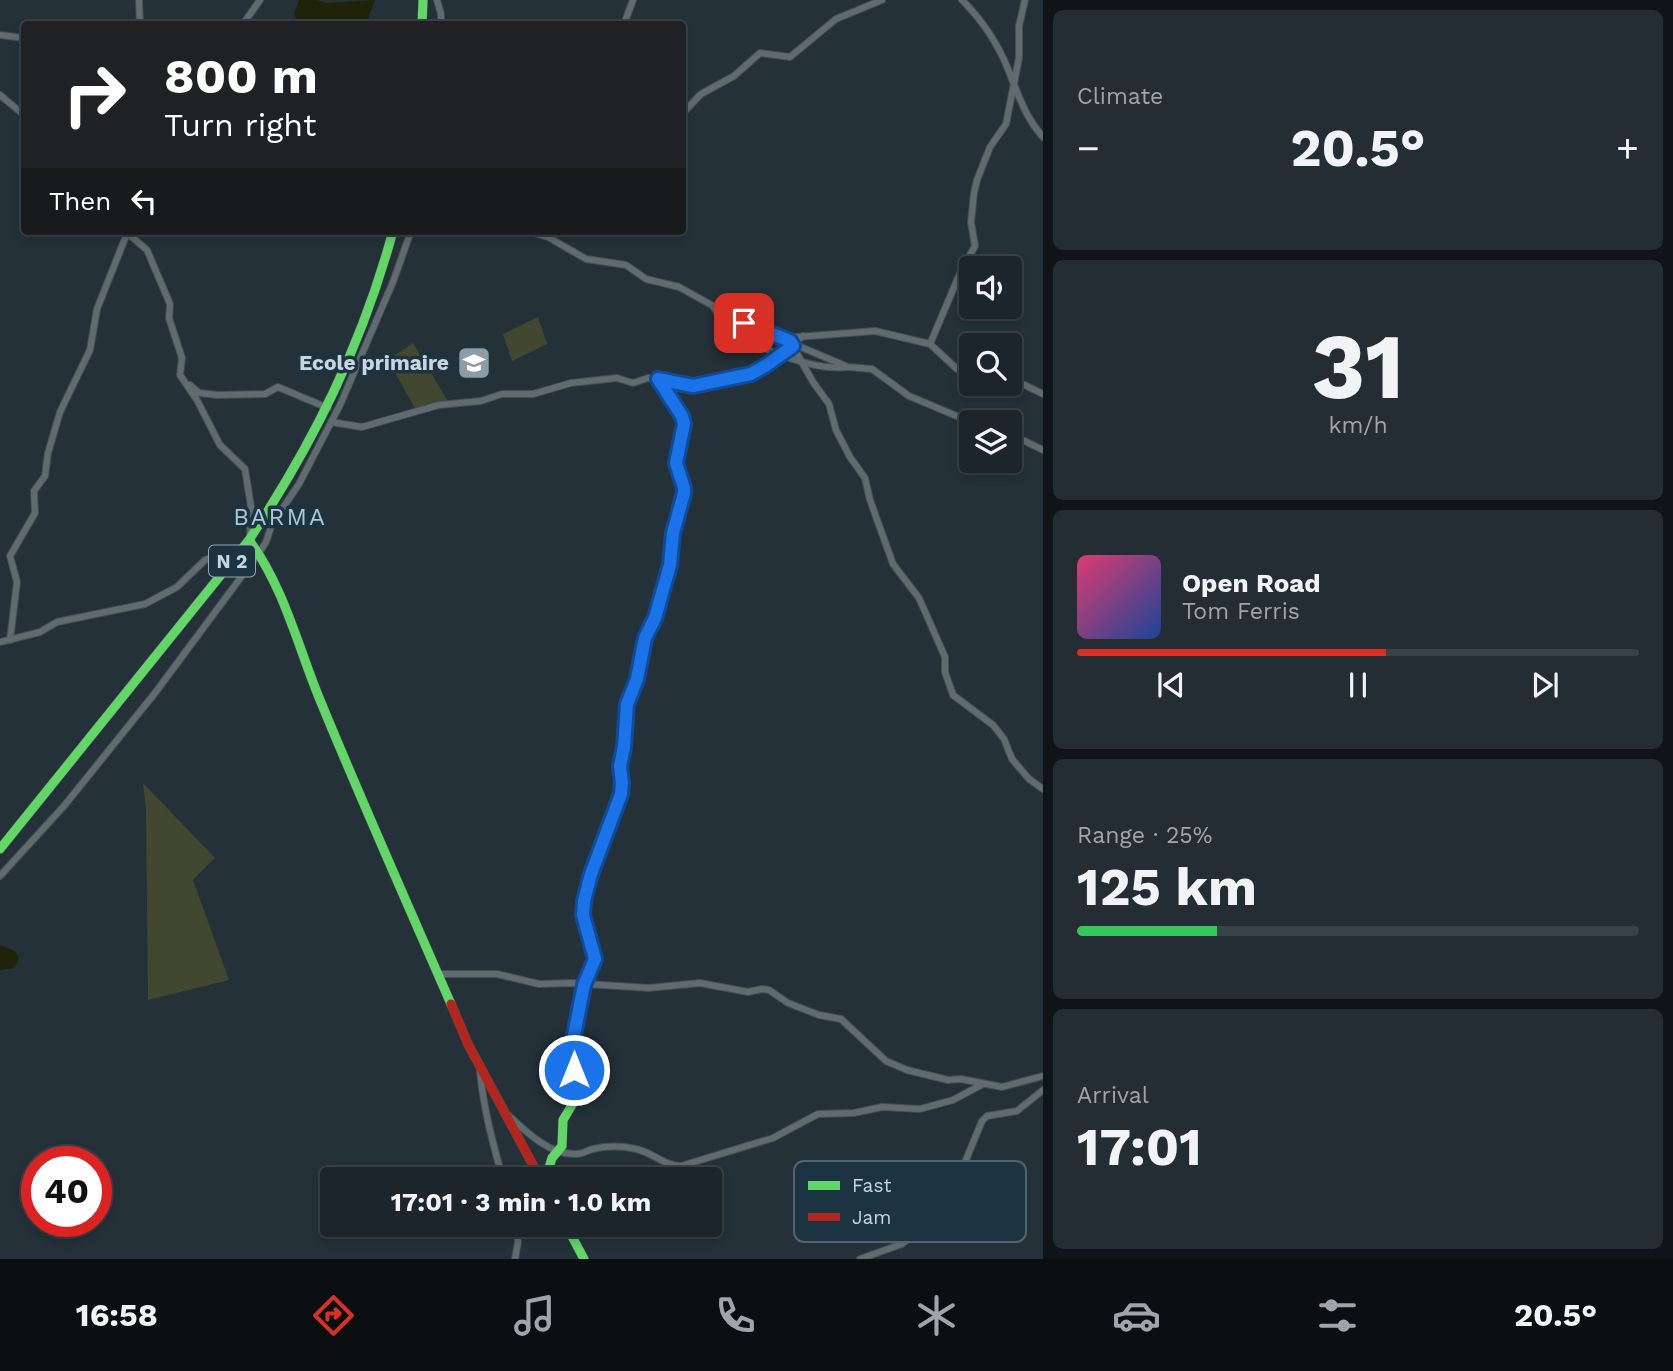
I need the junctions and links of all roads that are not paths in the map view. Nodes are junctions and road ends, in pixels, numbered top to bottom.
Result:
1 (139, 0) edge
2 (260, 0) edge
3 (423, 0) edge
4 (437, 0) edge
5 (633, 0) edge
6 (882, 0) edge
7 (962, 0) edge
8 (1025, 0) edge
9 (140, 21) edge
10 (245, 21) edge
11 (422, 21) edge
12 (441, 21) edge
13 (625, 21) edge
14 (0, 35) edge
15 (21, 38) edge
16 (1014, 85) junction
17 (0, 95) edge
18 (686, 110) edge
19 (21, 113) edge
20 (1043, 137) edge
21 (126, 235) edge
22 (130, 235) edge
23 (392, 235) edge
24 (410, 235) edge
25 (541, 235) edge
26 (711, 305) junction
27 (803, 336) junction
28 (782, 338) junction
29 (793, 343) junction
30 (930, 344) junction
31 (782, 354) junction
32 (801, 361) junction
33 (848, 367) junction
34 (959, 369) edge
35 (658, 379) junction
36 (185, 382) junction
37 (1022, 383) edge
38 (1043, 394) edge
39 (328, 408) junction
40 (959, 417) edge
41 (331, 422) junction
42 (1022, 440) edge
43 (1043, 450) edge
44 (249, 540) junction
45 (259, 553) junction
46 (238, 554) junction
47 (10, 640) junction
48 (0, 642) edge
49 (1043, 789) edge
50 (0, 849) edge
51 (0, 876) edge
52 (440, 974) junction
53 (584, 985) junction
54 (480, 1068) junction
55 (1043, 1076) edge
56 (983, 1084) junction
57 (1043, 1090) edge
58 (504, 1111) junction
59 (558, 1150) junction
60 (965, 1161) edge
61 (500, 1167) edge
62 (536, 1167) edge
63 (548, 1167) edge
64 (517, 1237) edge
65 (572, 1237) edge
66 (904, 1242) edge
67 (515, 1259) edge
68 (584, 1259) edge
69 (860, 1259) edge

1 - 9 street
2 - 10 street
3 - 11 street
4 - 12 street
5 - 13 street
6 - 18 street
7 - 16 street
8 - 16 street
14 - 15 street
16 - 20 street
16 - 30 street
17 - 19 street
21 - 47 street
22 - 36 street
23 - 39 street, N 2
24 - 41 street
25 - 26 street
26 - 28 street
26 - 31 street
27 - 28 street
27 - 29 street
27 - 30 street
28 - 29 street
29 - 31 street
29 - 32 street
29 - 33 street
30 - 34 street
31 - 32 street
31 - 35 street
32 - 33 street
32 - 49 street
33 - 40 street
35 - 41 street
35 - 53 street
36 - 39 street
36 - 44 street
37 - 38 street
39 - 44 street, N 2
41 - 45 street
42 - 43 street
44 - 45 street
44 - 46 street, N 2
45 - 51 street
45 - 52 street
46 - 47 street
46 - 50 street, N 2
47 - 48 street
52 - 53 street
52 - 54 street
53 - 56 street
53 - 59 street
54 - 58 street
54 - 61 street
55 - 56 street
56 - 59 street
57 - 60 street
58 - 59 street
58 - 62 street
59 - 63 street
64 - 67 street
65 - 68 street
66 - 69 street

